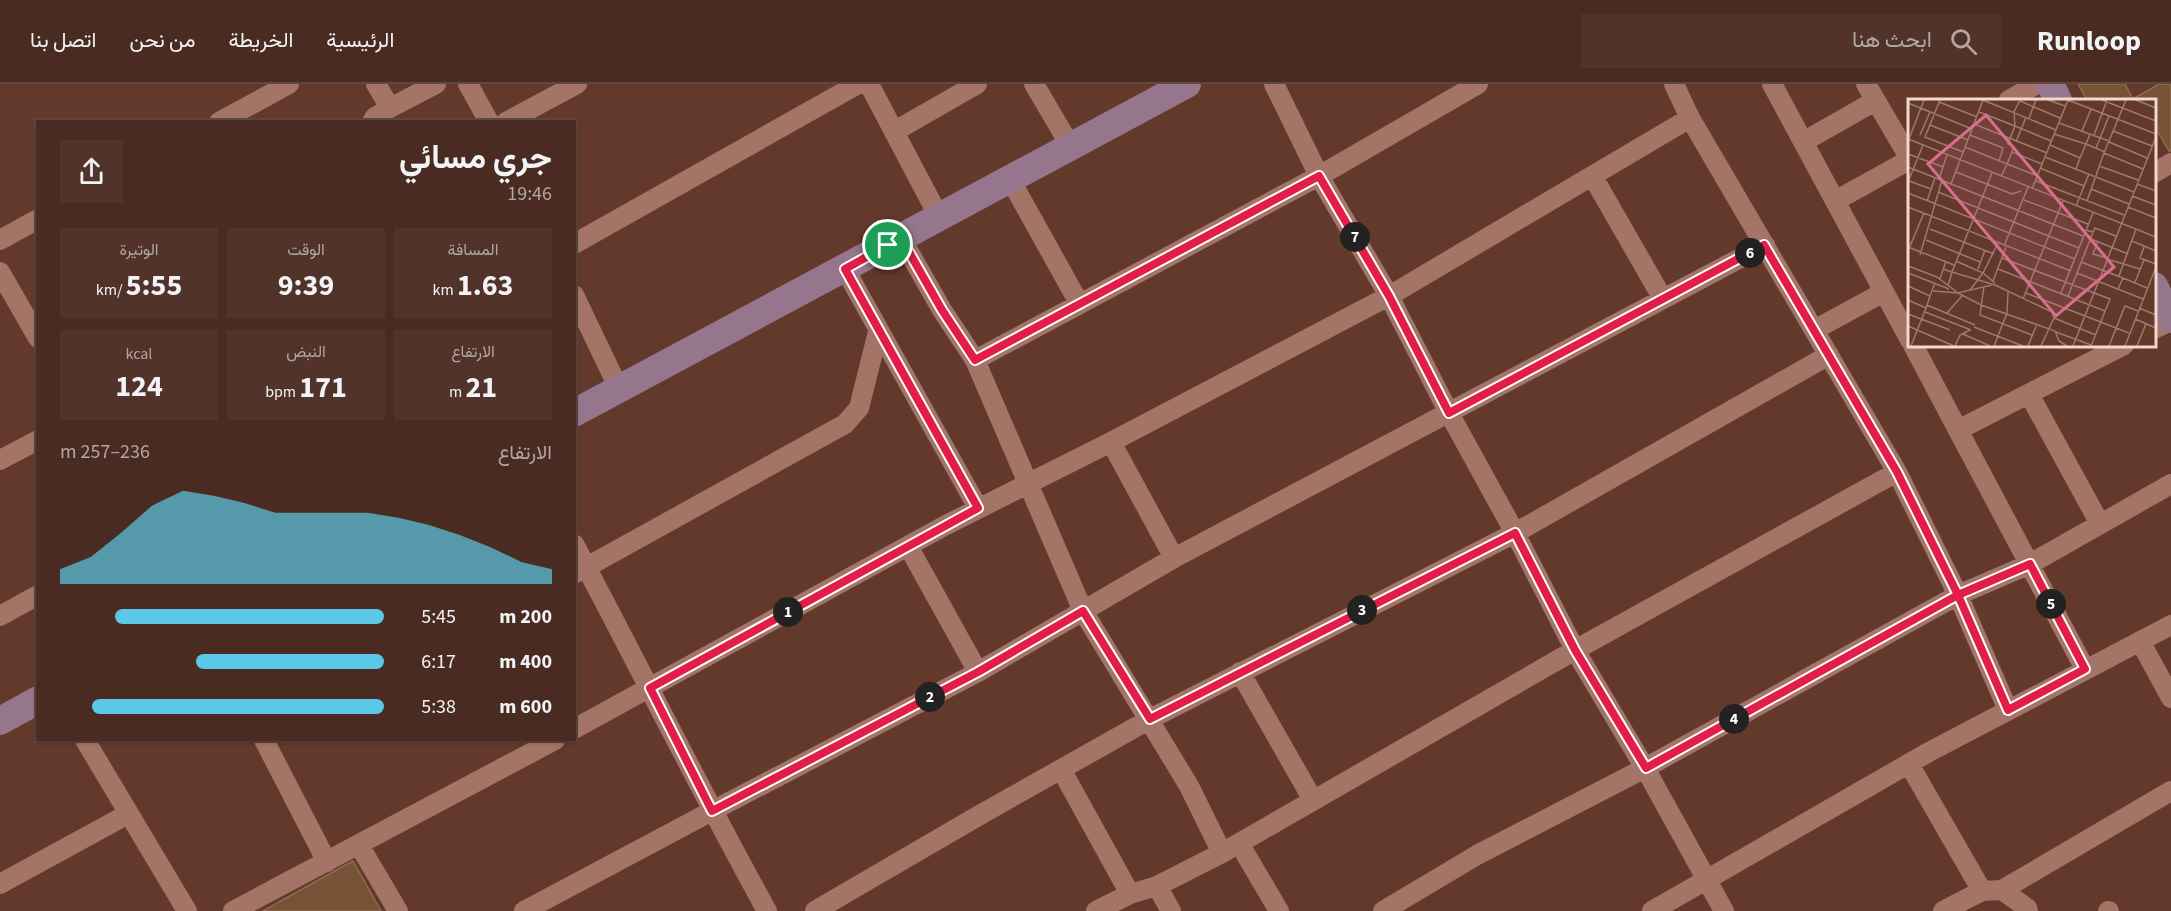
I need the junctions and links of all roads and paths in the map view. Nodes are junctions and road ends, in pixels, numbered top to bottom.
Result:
1 (289, 84) edge
2 (376, 84) edge
3 (436, 84) edge
4 (468, 84) edge
5 (577, 84) edge
6 (858, 84) edge
7 (869, 84) edge
8 (977, 84) edge
9 (1034, 84) edge
10 (1187, 84) edge
11 (1274, 84) edge
12 (1478, 84) edge
13 (1674, 84) edge
14 (1772, 84) edge
15 (2050, 88) edge
16 (1871, 93) edge
17 (2012, 99) edge
18 (390, 108) junction
19 (1690, 118) junction
20 (223, 120) edge
21 (373, 120) edge
22 (488, 120) edge
23 (510, 120) edge
24 (895, 131) junction
25 (1803, 142) junction
26 (1071, 147) junction
27 (1908, 157) edge
28 (1908, 161) edge
29 (2171, 163) edge
30 (2156, 172) edge
31 (1319, 176) junction
32 (1593, 177) junction
33 (1010, 180) junction
34 (1835, 201) junction
35 (939, 217) junction
36 (36, 220) edge
37 (901, 238) junction
38 (0, 240) edge
39 (576, 243) edge
40 (1764, 245) junction
41 (845, 269) junction
42 (0, 272) edge
43 (2156, 290) edge
44 (1884, 292) junction
45 (1389, 296) junction
46 (576, 299) edge
47 (1662, 299) junction
48 (1079, 303) junction
49 (8, 305) edge
50 (1905, 318) edge
51 (2171, 320) edge
52 (2156, 328) edge
53 (1814, 330) junction
54 (878, 332) junction
55 (36, 336) edge
56 (1913, 346) edge
57 (2122, 346) edge
58 (1829, 355) junction
59 (975, 360) junction
60 (619, 389) junction
61 (2029, 394) junction
62 (576, 412) edge
63 (1449, 413) junction
64 (1958, 430) junction
65 (36, 441) edge
66 (1111, 442) junction
67 (0, 460) edge
68 (1897, 472) junction
69 (1029, 482) junction
70 (2171, 483) edge
71 (978, 508) junction
72 (2100, 524) junction
73 (1515, 533) junction
74 (908, 546) junction
75 (576, 552) edge
76 (1174, 558) junction
77 (2030, 564) junction
78 (581, 571) edge
79 (1958, 595) junction
80 (36, 596) edge
81 (1083, 611) junction
82 (0, 616) edge
83 (2171, 625) edge
84 (2140, 641) junction
85 (1575, 650) junction
86 (2085, 669) junction
87 (978, 672) junction
88 (1240, 672) junction
89 (650, 688) junction
90 (2171, 698) edge
91 (36, 701) edge
92 (2008, 710) junction
93 (1150, 719) junction
94 (0, 721) edge
95 (576, 728) edge
96 (86, 741) edge
97 (265, 741) edge
98 (553, 741) edge
99 (1910, 764) junction
100 (1646, 768) junction
101 (1061, 769) junction
102 (2171, 791) edge
103 (1313, 800) junction
104 (712, 811) junction
105 (128, 814) junction
106 (1239, 843) junction
107 (359, 845) junction
108 (1222, 853) junction
109 (327, 862) junction
110 (1708, 880) junction
111 (0, 884) edge
112 (1157, 886) junction
113 (2002, 890) junction
114 (1982, 891) junction
115 (1130, 894) junction
116 (236, 910) edge
117 (187, 911) edge
118 (398, 911) edge
119 (524, 911) edge
120 (767, 911) edge
121 (815, 911) edge
122 (1096, 911) edge
123 (1172, 911) edge
124 (1279, 911) edge
125 (1383, 911) edge
126 (1652, 911) edge
127 (1724, 911) edge
128 (1943, 911) edge
129 (2028, 911) edge

1 - 20 street
2 - 18 street
3 - 18 street
4 - 22 street
5 - 23 street
6 - 39 street
7 - 24 street
8 - 24 street
9 - 26 street
10 - 26 street
11 - 31 street
12 - 31 street
13 - 19 street
14 - 25 street
15 - 17 street
16 - 25 street
16 - 27 street
18 - 21 street
19 - 32 street
19 - 40 street
24 - 35 street
25 - 34 street
26 - 33 street
28 - 34 street
29 - 30 street
31 - 45 street
31 - 48 street
32 - 45 street
32 - 47 street
33 - 35 street
33 - 48 street
34 - 44 street
35 - 37 street
36 - 38 street
37 - 41 street
37 - 59 street
40 - 47 street
40 - 53 street
41 - 54 street
41 - 60 street
42 - 49 street
43 - 51 street
44 - 50 street
44 - 53 street
45 - 63 street
45 - 66 street
46 - 60 street
47 - 63 street
48 - 59 street
49 - 55 street
51 - 52 street
53 - 58 street
54 - 71 street
54 - 78 street
56 - 64 street
57 - 61 street
58 - 68 street
58 - 73 street
59 - 69 street
60 - 62 street
61 - 64 street
61 - 72 street
63 - 73 street
63 - 76 street
64 - 77 street
65 - 67 street
66 - 69 street
66 - 76 street
68 - 79 street
68 - 85 street
69 - 71 street
69 - 81 street
70 - 72 street
71 - 74 street
72 - 77 street
73 - 85 street
73 - 88 street
74 - 87 street
74 - 89 street
75 - 78 street
76 - 81 street
77 - 79 street
77 - 86 street
78 - 89 street
79 - 92 street
79 - 100 street
80 - 82 street
81 - 87 street
81 - 93 street
83 - 84 street
84 - 86 street
84 - 90 street
85 - 100 street
85 - 103 street
86 - 92 street
87 - 104 street
88 - 93 street
88 - 103 street
89 - 95 street
89 - 104 street
91 - 94 street
92 - 99 street
93 - 101 street
93 - 108 street
96 - 105 street
97 - 109 street
98 - 107 street
99 - 110 street
99 - 114 street
100 - 110 street
100 - 125 street
101 - 115 street
101 - 121 street
102 - 113 street
103 - 106 street
104 - 119 street
104 - 120 street
105 - 111 street
105 - 117 street
106 - 108 street
106 - 124 street
107 - 109 street
107 - 118 street
108 - 112 street
109 - 116 street
110 - 126 street
110 - 127 street
112 - 115 street
112 - 123 street
113 - 114 street
113 - 129 street
114 - 128 street
115 - 122 street

